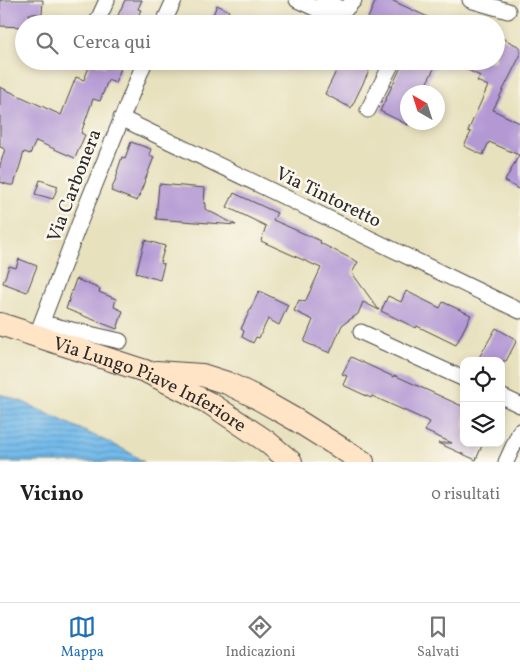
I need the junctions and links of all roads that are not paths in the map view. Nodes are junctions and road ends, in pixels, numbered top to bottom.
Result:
1 (107, 0) edge
2 (174, 0) edge
3 (298, 0) edge
4 (323, 0) edge
5 (354, 0) edge
6 (470, 0) edge
7 (508, 11) dead end
8 (100, 15) edge
9 (167, 15) edge
10 (330, 15) edge
11 (141, 70) edge
12 (388, 70) edge
13 (368, 110) dead end
14 (121, 118) junction
15 (520, 311) edge
16 (0, 324) edge
17 (39, 330) junction
18 (361, 332) dead end
19 (120, 341) dead end
20 (145, 371) junction
21 (460, 377) edge
22 (505, 398) edge
23 (520, 404) edge
24 (520, 431) edge
25 (291, 462) edge
26 (363, 462) edge
27 (506, 462) edge

1 - 8 street
2 - 9 street
3 - 10 street
4 - 5 street
6 - 7 street
11 - 14 street, Via Carbonera
12 - 13 street
14 - 15 street, Via Tintoretto
14 - 17 street, Via Carbonera
16 - 17 main road, Via Lungo Piave Inferiore
17 - 19 street
17 - 20 main road, Via Lungo Piave Inferiore
18 - 21 street
20 - 25 main road, Via Lungo Piave Inferiore
20 - 26 main road
22 - 23 street
24 - 27 street

